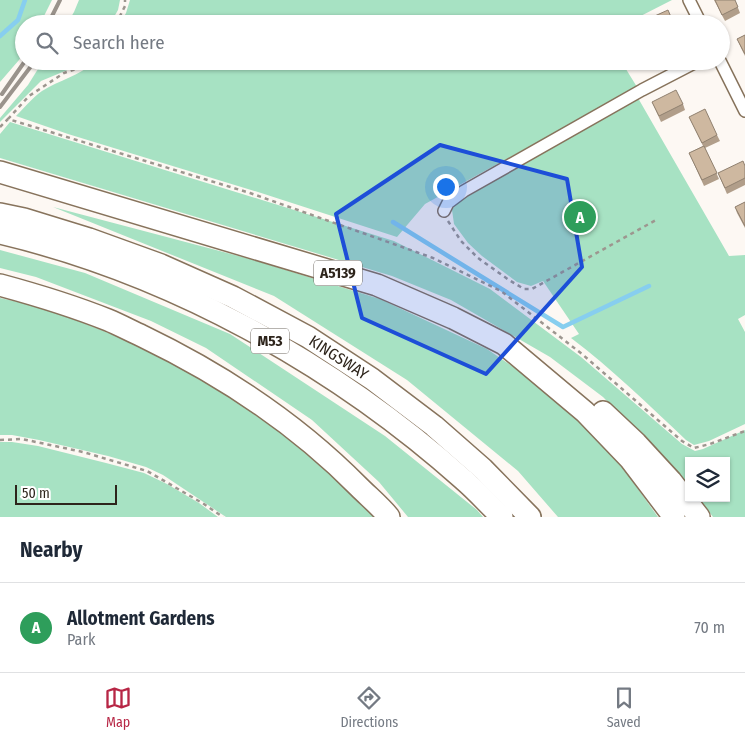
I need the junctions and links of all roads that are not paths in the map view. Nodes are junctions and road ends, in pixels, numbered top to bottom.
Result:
1 (689, 0) edge
2 (696, 15) edge
3 (681, 70) edge
4 (725, 70) edge
5 (744, 105) edge
6 (0, 172) edge
7 (444, 211) road end
8 (0, 214) edge
9 (0, 233) edge
10 (0, 285) edge
11 (504, 344) junction
12 (389, 517) edge
13 (502, 517) edge
14 (530, 517) edge
15 (674, 517) edge
16 (699, 517) edge

1 - 2 street
3 - 7 street
4 - 5 street
6 - 11 highway, A5139
8 - 14 highway, KINGSWAY
9 - 13 highway, M53
10 - 12 highway
11 - 15 highway, A5139
11 - 16 highway, A5139

